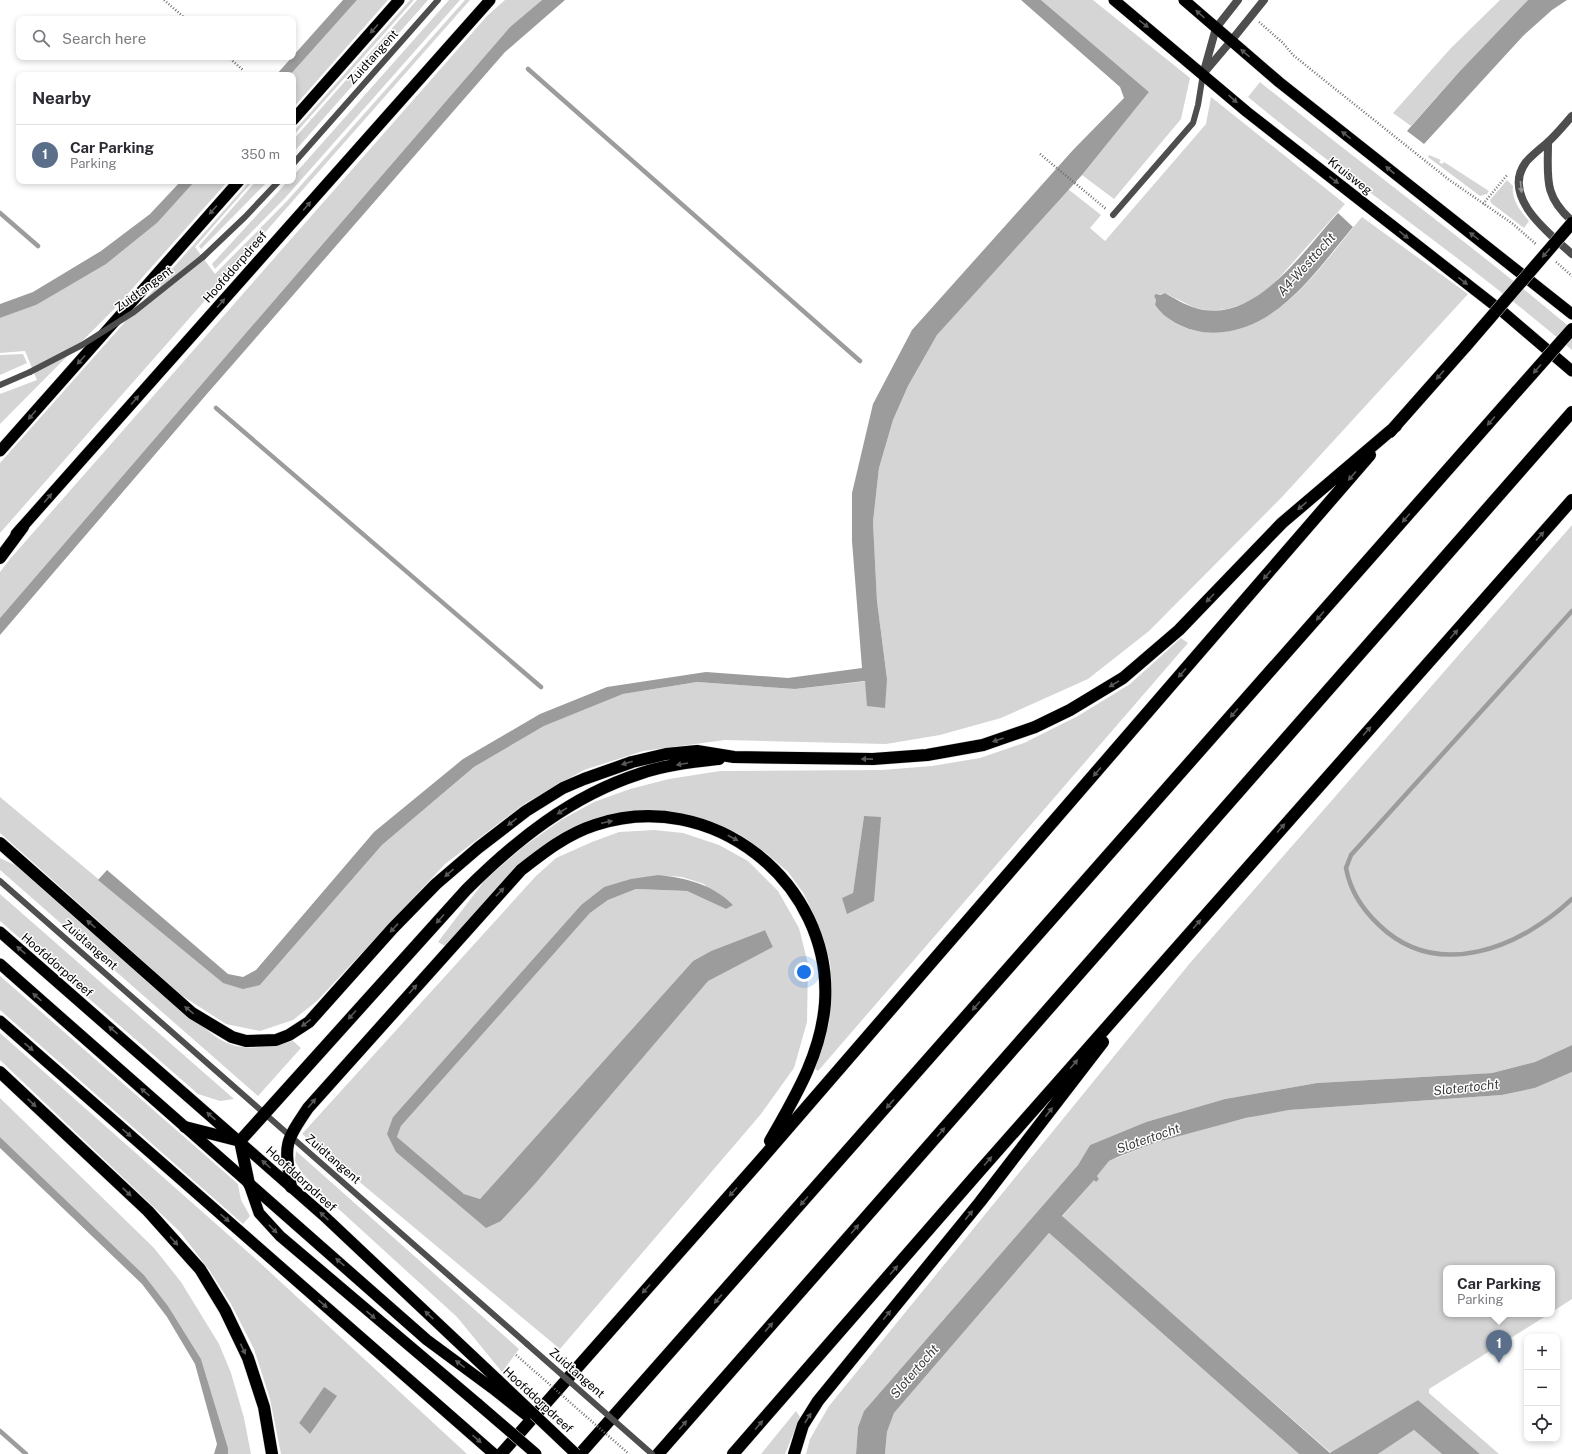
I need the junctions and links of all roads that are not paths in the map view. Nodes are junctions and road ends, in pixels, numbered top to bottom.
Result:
1 (400, 0) edge
2 (438, 0) edge
3 (490, 0) edge
4 (1114, 0) edge
5 (1184, 0) edge
6 (1238, 0) edge
7 (1264, 0) edge
8 (1216, 28) junction
9 (1232, 41) junction
10 (1203, 74) junction
11 (1572, 116) edge
12 (296, 117) edge
13 (1548, 142) junction
14 (296, 161) edge
15 (236, 184) edge
16 (276, 184) edge
17 (1113, 215) road end
18 (1572, 222) edge
19 (1572, 254) edge
20 (1572, 314) edge
21 (1572, 329) edge
22 (1572, 371) edge
23 (0, 385) edge
24 (1572, 412) edge
25 (1396, 426) junction
26 (0, 451) edge
27 (1572, 500) edge
28 (23, 527) junction
29 (0, 551) edge
30 (0, 558) edge
31 (734, 757) junction
32 (0, 844) edge
33 (5, 850) edge
34 (0, 881) edge
35 (0, 932) edge
36 (1171, 954) junction
37 (0, 964) edge
38 (0, 1021) edge
39 (0, 1072) edge
40 (265, 1113) junction
41 (185, 1127) junction
42 (289, 1135) junction
43 (240, 1141) junction
44 (758, 1163) junction
45 (250, 1184) junction
46 (291, 1187) junction
47 (495, 1384) junction
48 (272, 1454) edge
49 (494, 1454) edge
50 (501, 1454) edge
51 (536, 1454) edge
52 (576, 1454) edge
53 (580, 1454) edge
54 (652, 1454) edge
55 (658, 1454) edge
56 (734, 1454) edge
57 (794, 1454) edge

1 -> 12 highway
2 - 14 lane, Zuidtangent
28 -> 3 highway, Hoofddorpdreef
4 -> 10 highway, Kruisweg
8 -> 5 highway
6 - 8 street
7 - 9 street
8 - 9 highway
8 - 10 street
9 - 10 street
20 -> 9 highway
10 - 17 lane
10 -> 22 highway, Kruisweg
11 - 13 street
13 - 18 street
13 -> 19 street
15 -> 26 highway
16 - 23 lane, Zuidtangent, bridge
18 -> 25 highway, bridge
21 -> 53 highway, bridge
55 -> 24 highway
25 -> 31 highway
25 -> 44 highway
36 -> 27 highway
28 - 29 highway, Hoofddorpdreef
28 - 30 highway
31 -> 33 highway
31 -> 40 highway
32 - 33 highway
34 - 40 lane, Zuidtangent
43 -> 35 highway, Hoofddorpdreef
56 -> 36 highway
57 -> 36 highway
41 -> 37 highway, Hoofddorpdreef
38 -> 49 highway
39 -> 48 highway
40 - 42 lane, Zuidtangent
40 - 43 highway
41 - 43 highway
41 - 45 highway, Hoofddorpdreef
42 -> 44 highway
42 - 46 highway
42 - 54 lane, Zuidtangent, bridge
43 - 45 highway
46 -> 43 highway, Hoofddorpdreef
44 -> 50 highway
47 -> 45 highway, Hoofddorpdreef
45 -> 51 highway, bridge
47 -> 46 highway, Hoofddorpdreef
47 - 52 highway, Hoofddorpdreef, bridge

